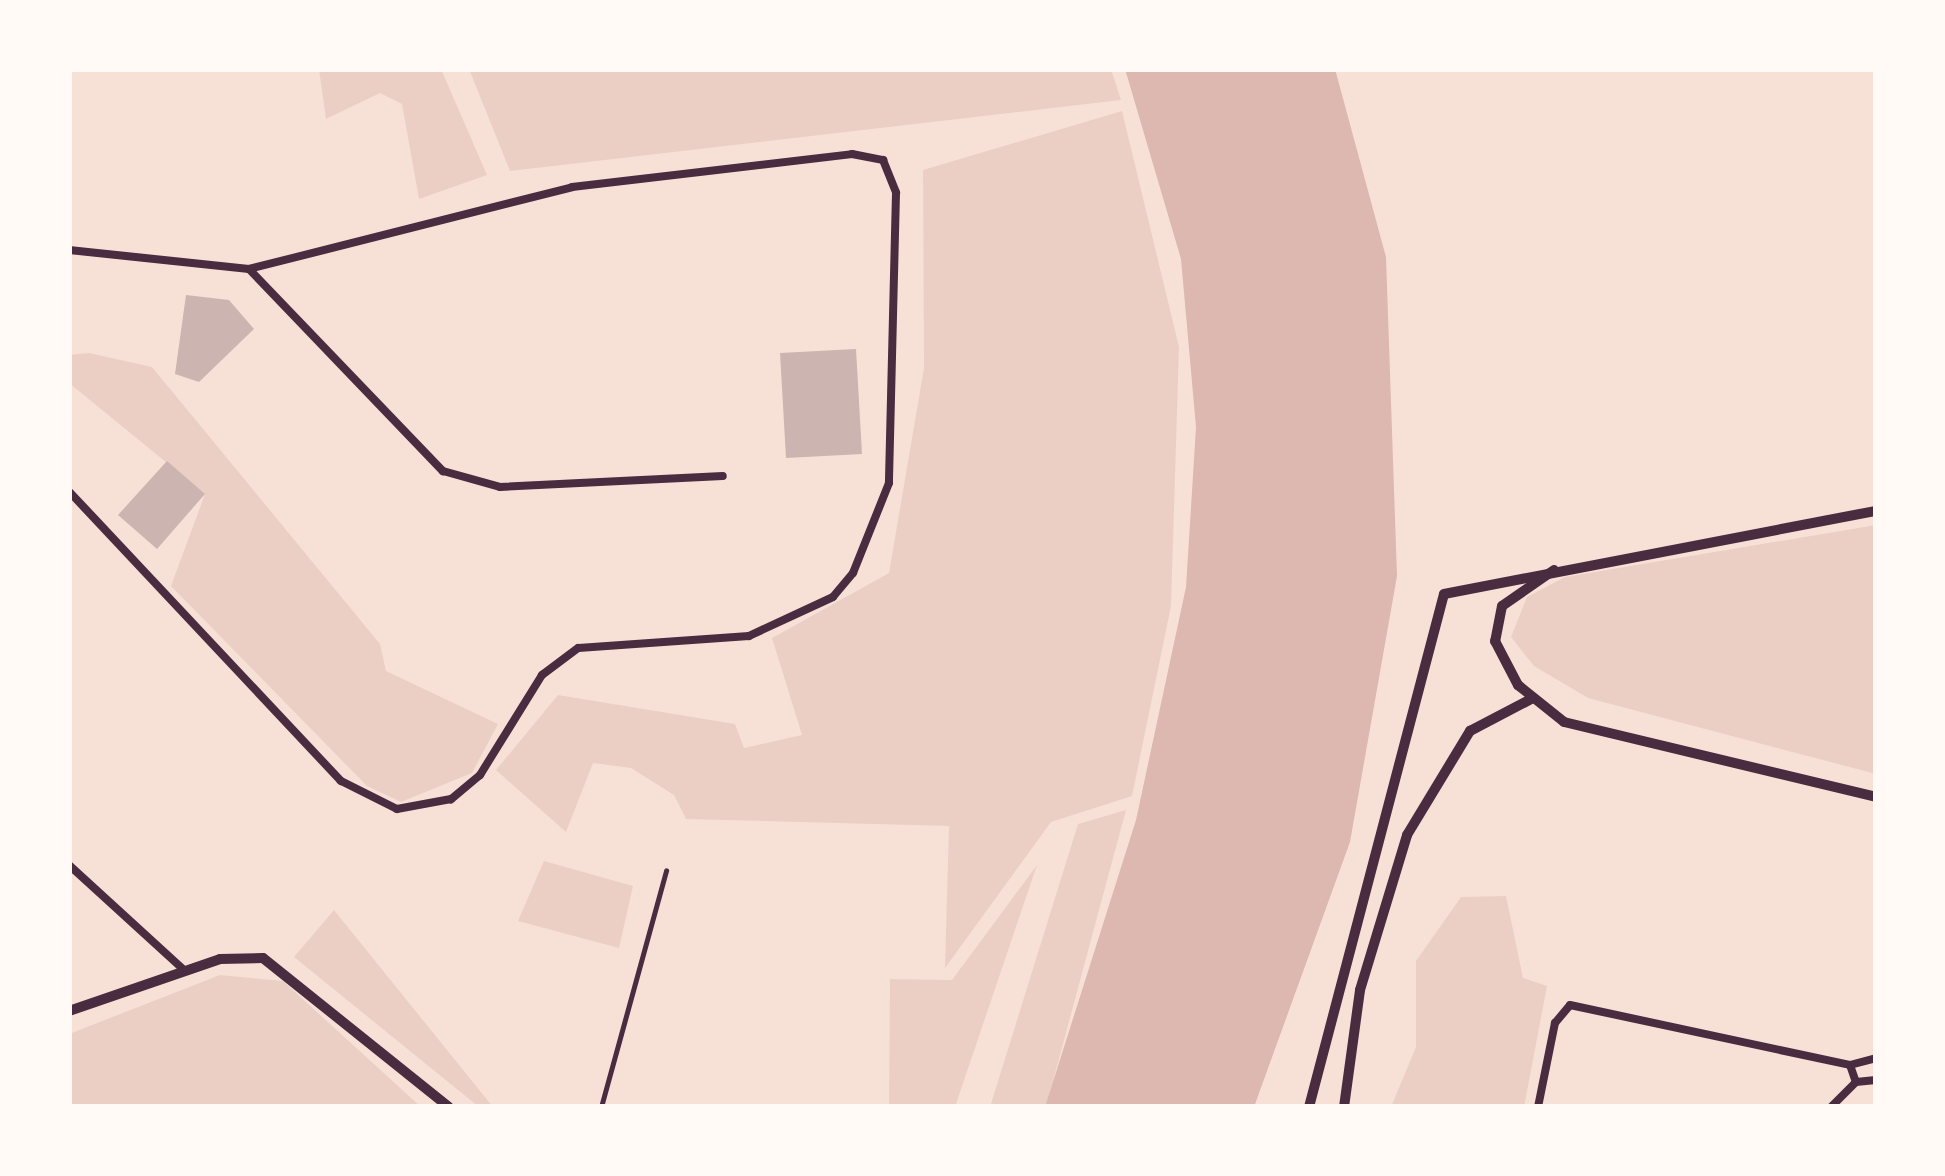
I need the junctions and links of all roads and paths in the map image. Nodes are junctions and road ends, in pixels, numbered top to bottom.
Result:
1 (69, 250) edge
2 (249, 269) junction
3 (723, 476) dead end
4 (69, 491) edge
5 (1876, 511) edge
6 (1560, 567) junction
7 (1533, 698) junction
8 (1876, 796) edge
9 (69, 865) edge
10 (666, 871) dead end
11 (184, 971) junction
12 (69, 1011) edge
13 (1876, 1039) edge
14 (1873, 1056) edge
15 (1850, 1065) junction
16 (1876, 1080) edge
17 (1856, 1082) junction
18 (449, 1107) edge
19 (602, 1107) edge
20 (1309, 1107) edge
21 (1344, 1107) edge
22 (1538, 1107) edge
23 (1831, 1107) edge

1 - 2 street
2 - 3 street
2 - 4 street
5 - 6 main road
6 - 7 main road
6 - 20 main road
7 - 8 main road
7 - 21 main road
9 - 11 street
10 - 19 lane
11 - 12 main road
11 - 18 main road
13 - 14 street
14 - 15 street
15 - 17 street
15 - 22 street
16 - 17 street
17 - 23 street

